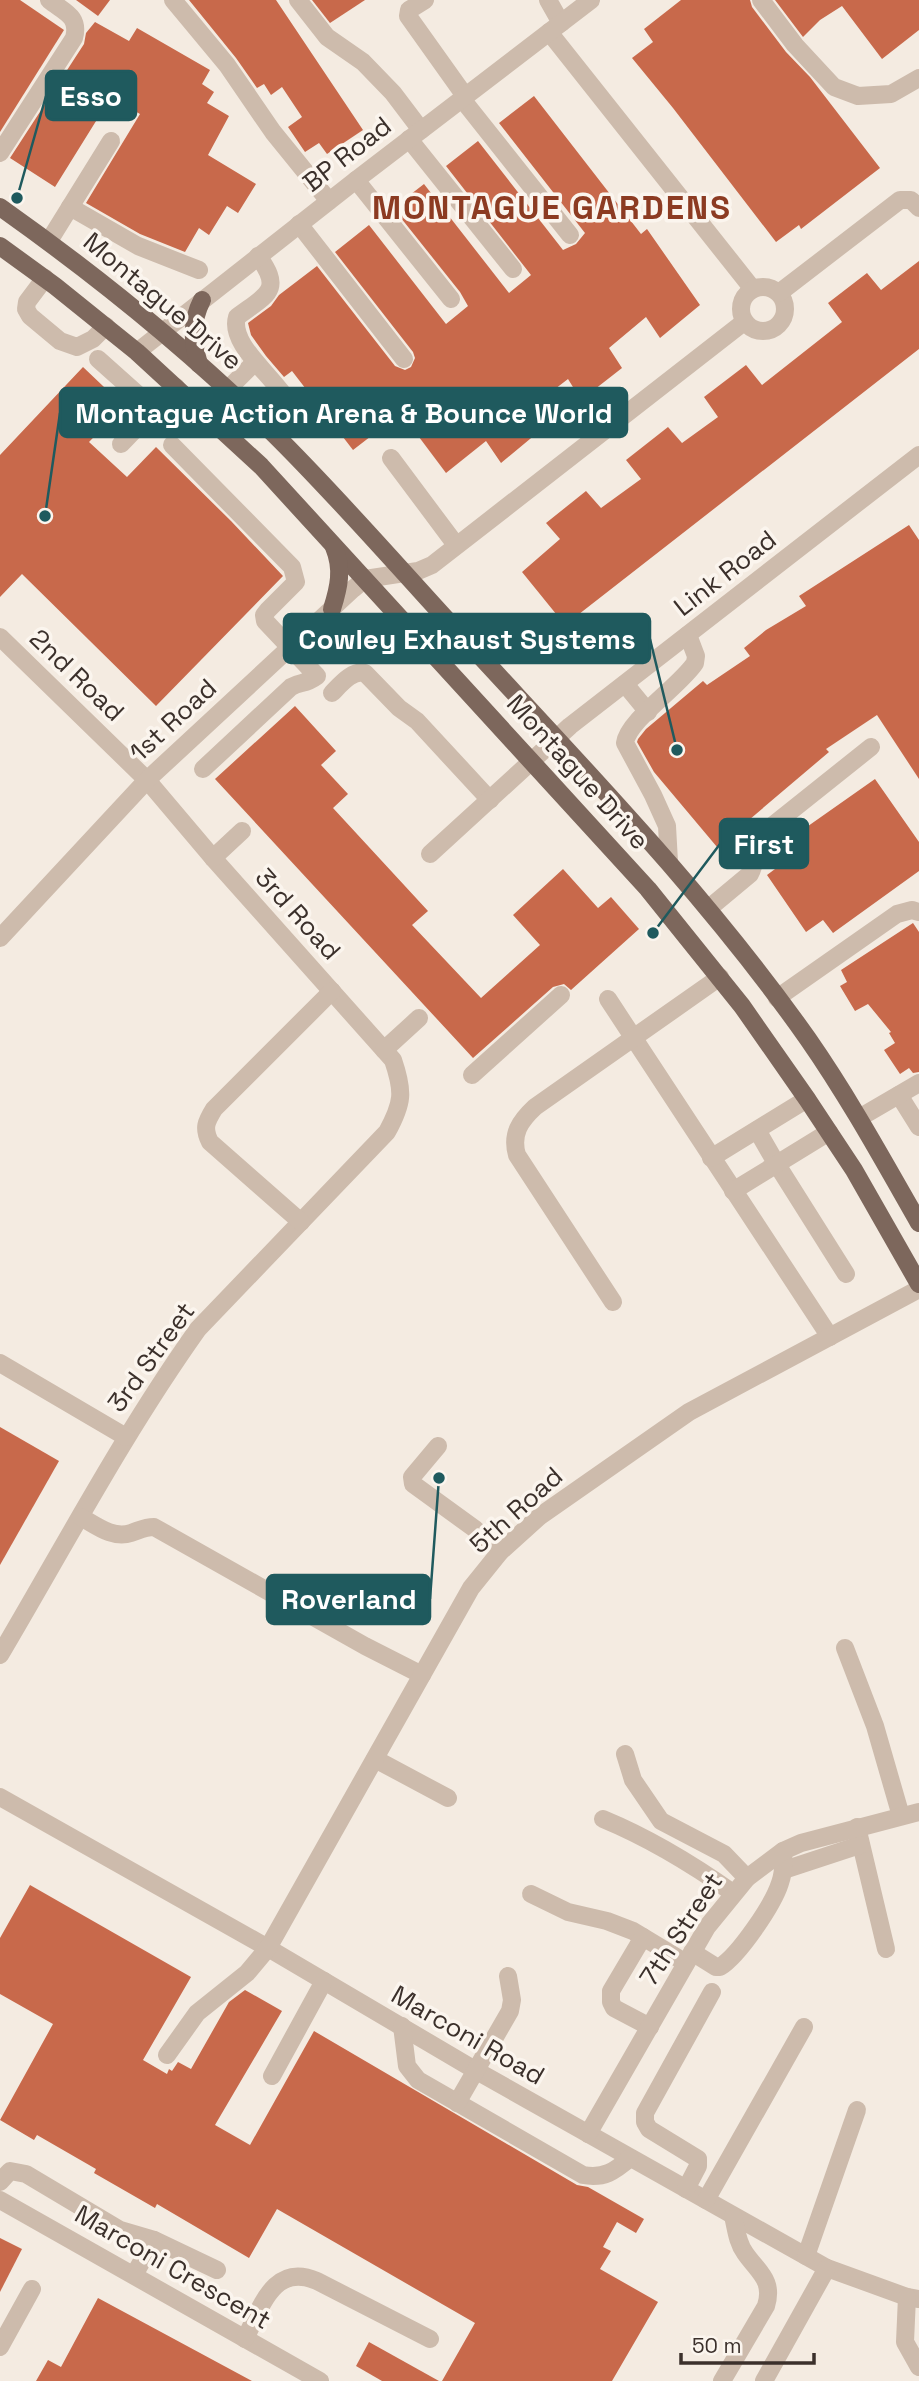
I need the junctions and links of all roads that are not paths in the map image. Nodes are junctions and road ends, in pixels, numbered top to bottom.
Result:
1 (49, 0) edge
2 (173, 0) edge
3 (298, 0) edge
4 (425, 0) edge
5 (548, 0) edge
6 (591, 0) edge
7 (761, 0) edge
8 (555, 27) junction
9 (919, 78) edge
10 (464, 97) junction
11 (415, 134) junction
12 (111, 141) dead end
13 (0, 153) edge
14 (355, 180) junction
15 (329, 201) junction
16 (0, 206) edge
17 (70, 207) junction
18 (919, 208) edge
19 (299, 224) junction
20 (570, 235) dead end
21 (49, 241) junction
22 (0, 246) edge
23 (258, 256) junction
24 (513, 269) dead end
25 (199, 270) dead end
26 (45, 278) junction
27 (752, 288) junction
28 (779, 293) junction
29 (451, 299) dead end
30 (202, 300) junction
31 (744, 322) junction
32 (106, 326) junction
33 (162, 331) junction
34 (137, 352) junction
35 (98, 359) dead end
36 (404, 359) dead end
37 (256, 362) junction
38 (200, 364) junction
39 (176, 387) junction
40 (228, 389) junction
41 (154, 409) junction
42 (271, 430) junction
43 (121, 444) dead end
44 (172, 445) dead end
45 (919, 455) edge
46 (391, 458) dead end
47 (332, 542) junction
48 (456, 545) junction
49 (404, 573) junction
50 (365, 579) junction
51 (332, 609) junction
52 (688, 635) junction
53 (0, 637) edge
54 (290, 647) junction
55 (625, 684) junction
56 (332, 692) dead end
57 (648, 712) junction
58 (556, 738) junction
59 (871, 747) dead end
60 (532, 761) junction
61 (204, 769) dead end
62 (147, 780) junction
63 (490, 800) junction
64 (242, 831) dead end
65 (430, 854) dead end
66 (214, 858) junction
67 (669, 862) junction
68 (708, 909) junction
69 (919, 912) edge
70 (0, 938) edge
71 (720, 977) junction
72 (331, 991) junction
73 (561, 995) dead end
74 (777, 998) junction
75 (608, 999) dead end
76 (419, 1018) dead end
77 (634, 1039) junction
78 (384, 1050) junction
79 (472, 1075) dead end
80 (919, 1083) edge
81 (402, 1086) joint
82 (899, 1094) junction
83 (807, 1099) junction
84 (859, 1118) junction
85 (919, 1127) edge
86 (757, 1130) junction
87 (829, 1132) junction
88 (711, 1158) junction
89 (776, 1163) junction
90 (733, 1191) junction
91 (301, 1222) junction
92 (919, 1223) edge
93 (846, 1275) dead end
94 (919, 1286) edge
95 (613, 1302) dead end
96 (830, 1337) junction
97 (0, 1363) edge
98 (126, 1437) junction
99 (438, 1446) dead end
100 (81, 1517) junction
101 (500, 1552) junction
102 (845, 1648) dead end
103 (0, 1655) edge
104 (422, 1675) junction
105 (625, 1754) dead end
106 (375, 1759) junction
107 (0, 1797) edge
108 (448, 1798) dead end
109 (910, 1814) edge
110 (603, 1819) dead end
111 (858, 1836) junction
112 (783, 1851) junction
113 (784, 1870) junction
114 (747, 1878) junction
115 (733, 1893) junction
116 (531, 1894) dead end
117 (643, 1937) junction
118 (268, 1948) junction
119 (886, 1949) dead end
120 (689, 1957) junction
121 (508, 1976) dead end
122 (324, 1981) junction
123 (712, 1992) dead end
124 (402, 2026) junction
125 (650, 2027) junction
126 (804, 2027) dead end
127 (167, 2055) dead end
128 (475, 2070) junction
129 (272, 2076) dead end
130 (457, 2103) junction
131 (857, 2110) dead end
132 (588, 2134) junction
133 (630, 2158) junction
134 (0, 2182) edge
135 (686, 2189) junction
136 (0, 2200) edge
137 (706, 2200) junction
138 (733, 2216) junction
139 (154, 2240) junction
140 (806, 2256) junction
141 (827, 2268) junction
142 (217, 2270) dead end
143 (134, 2275) junction
144 (32, 2289) dead end
145 (913, 2298) edge
146 (245, 2339) junction
147 (430, 2339) dead end
148 (0, 2347) edge
149 (919, 2367) edge
150 (320, 2381) edge
151 (722, 2381) edge
152 (764, 2381) edge

1 - 13 street
2 - 15 street
3 - 11 street
4 - 10 street
5 - 8 street
6 - 8 street, BP Road
7 - 9 street
8 - 10 street, BP Road
8 - 27 street
10 - 11 street, BP Road
10 - 20 street
11 - 14 street, BP Road
11 - 24 street
12 - 17 street
14 - 15 street, BP Road
14 - 29 street
15 - 19 street, BP Road
16 - 21 main road, Montague Drive
17 - 21 street
17 - 25 street
18 - 28 street
19 - 23 street, BP Road
19 - 36 street
21 - 33 main road, Montague Drive
22 - 26 main road, Montague Drive
23 - 30 street, BP Road
23 - 37 street
26 - 32 main road, Montague Drive
26 - 32 street
27 - 28 street
27 - 31 street
28 - 31 street
30 - 33 street, BP Road
30 - 38 main road
31 - 48 street
32 - 34 main road, Montague Drive
33 - 34 street, BP Road
33 - 38 main road, Montague Drive
34 - 39 main road, Montague Drive
35 - 41 street
37 - 40 street
37 - 42 street
38 - 40 main road, Montague Drive
39 - 41 street
39 - 47 main road, Montague Drive
40 - 42 main road, Montague Drive
41 - 43 street
42 - 49 main road, Montague Drive
44 - 54 street
45 - 52 street, Link Road
46 - 48 street
47 - 50 main road, Montague Drive
47 - 51 main road
48 - 49 street
49 - 50 street
49 - 58 main road, Montague Drive
50 - 51 street, 1st Road
50 - 60 main road, Montague Drive
51 - 54 street, 1st Road
52 - 55 street, Link Road
52 - 57 street
53 - 62 street, 2nd Road
54 - 61 street
54 - 62 street, 1st Road
55 - 57 street
55 - 58 street, Link Road
56 - 63 street
57 - 67 street
58 - 60 street, Link Road
58 - 67 main road, Montague Drive
59 - 68 street
60 - 63 street, Link Road
60 - 71 main road, Montague Drive
62 - 66 street, 3rd Road
62 - 70 street, 1st Road
63 - 65 street, Link Road
64 - 66 street
66 - 72 street, 3rd Road
67 - 68 main road, Montague Drive
68 - 74 main road, Montague Drive
69 - 74 street
71 - 77 street
71 - 83 main road, Montague Drive
72 - 78 street, 3rd Road
72 - 91 street
73 - 79 street
74 - 84 main road, Montague Drive
75 - 77 street
76 - 78 street
77 - 88 street
77 - 95 street
78 - 81 street, 3rd Road
80 - 82 street
81 - 91 street, 3rd Street
82 - 84 street
82 - 85 street
83 - 86 street
83 - 87 main road, Montague Drive
84 - 92 main road, Montague Drive
86 - 88 street
86 - 89 street
87 - 89 street
87 - 94 main road, Montague Drive
88 - 90 street
89 - 90 street
89 - 93 street
90 - 96 street
91 - 98 street, 3rd Street
94 - 96 street, 5th Road
96 - 101 street, 5th Road
97 - 98 street
98 - 100 street, 3rd Street
99 - 101 street
100 - 103 street, 3rd Street
100 - 104 street
101 - 104 street, 5th Road
102 - 109 street
104 - 106 street, 5th Road
105 - 114 street
106 - 108 street
106 - 118 street, 5th Road
107 - 118 street, Marconi Road
109 - 111 street, 7th Street
110 - 115 street
111 - 112 street, 7th Street
111 - 113 street
111 - 119 street
112 - 113 street
112 - 114 street, 7th Street
113 - 120 street
114 - 115 street, 7th Street
115 - 120 street, 7th Street
116 - 117 street
117 - 120 street
117 - 125 street
118 - 122 street, Marconi Road
118 - 127 street, 5th Road
120 - 125 street, 7th Street
121 - 128 street
122 - 124 street, Marconi Road
122 - 129 street
123 - 135 street
124 - 128 street, Marconi Road
124 - 130 street
125 - 132 street, 7th Street
126 - 137 street
128 - 130 street
128 - 132 street, Marconi Road
130 - 133 street
131 - 140 street
132 - 133 street, Marconi Road
133 - 135 street, Marconi Road
134 - 139 street
135 - 137 street, Marconi Road
136 - 143 street, Marconi Crescent
137 - 138 street, Marconi Road
138 - 140 street, Marconi Road
138 - 151 street
139 - 142 street
139 - 143 street
140 - 141 street, Marconi Road
141 - 145 street, Marconi Road
141 - 152 street
143 - 146 street, Marconi Crescent
144 - 148 street
145 - 149 street
146 - 147 street
146 - 150 street, Marconi Crescent

